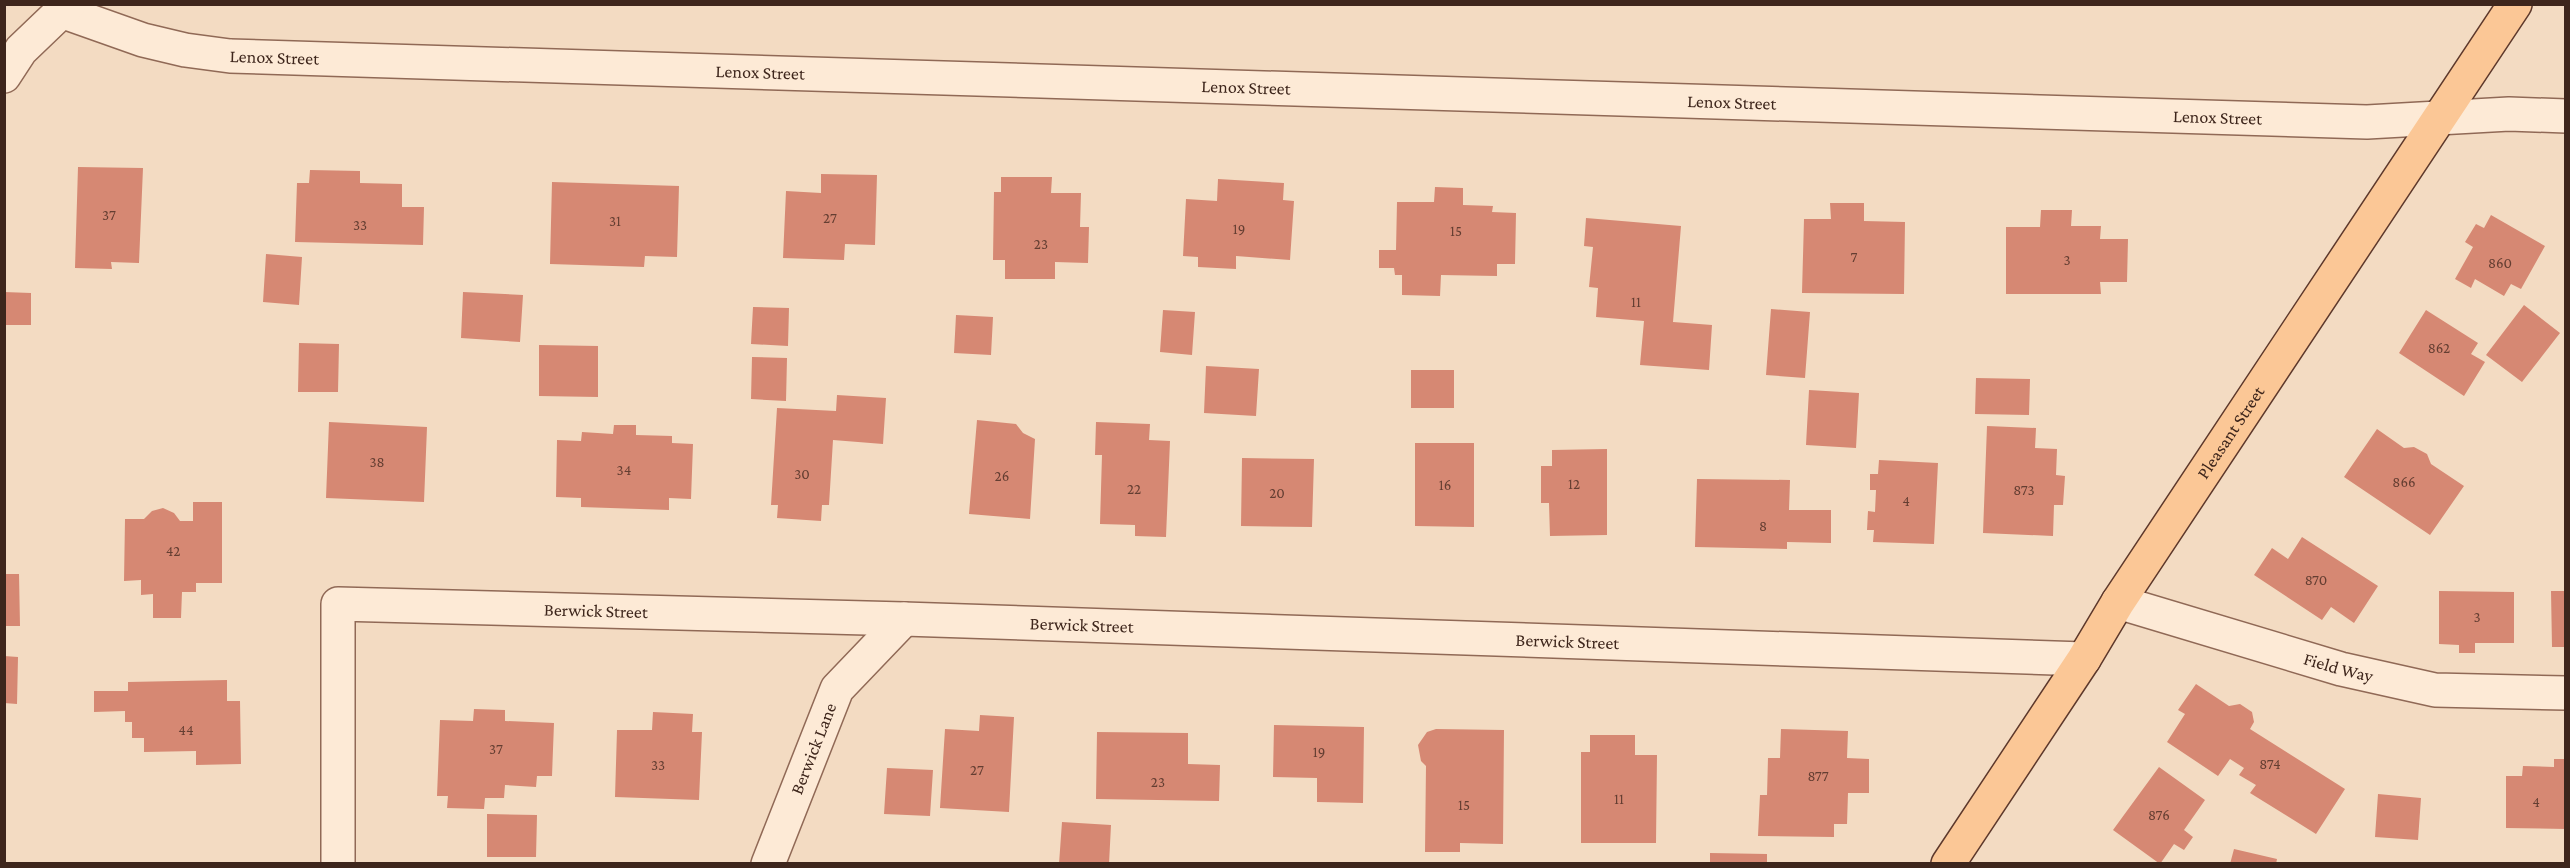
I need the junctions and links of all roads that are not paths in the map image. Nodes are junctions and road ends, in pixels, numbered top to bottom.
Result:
1 (2515, 4) edge
2 (65, 8) edge
3 (4, 76) edge
4 (2439, 116) junction
5 (2565, 116) edge
6 (2118, 602) junction
7 (904, 619) junction
8 (2084, 659) junction
9 (2565, 693) edge
10 (338, 864) edge
11 (768, 864) edge
12 (1948, 864) edge

1 - 4 main road, Pleasant Street
2 - 3 street
2 - 4 street, Lenox Street
4 - 5 street, Lenox Street
4 - 6 main road, Pleasant Street
6 - 8 main road, Pleasant Street
6 - 9 street, Field Way
7 - 8 street, Berwick Street
7 - 10 street, Berwick Street
7 - 11 street, Berwick Lane
8 - 12 main road, Pleasant Street

